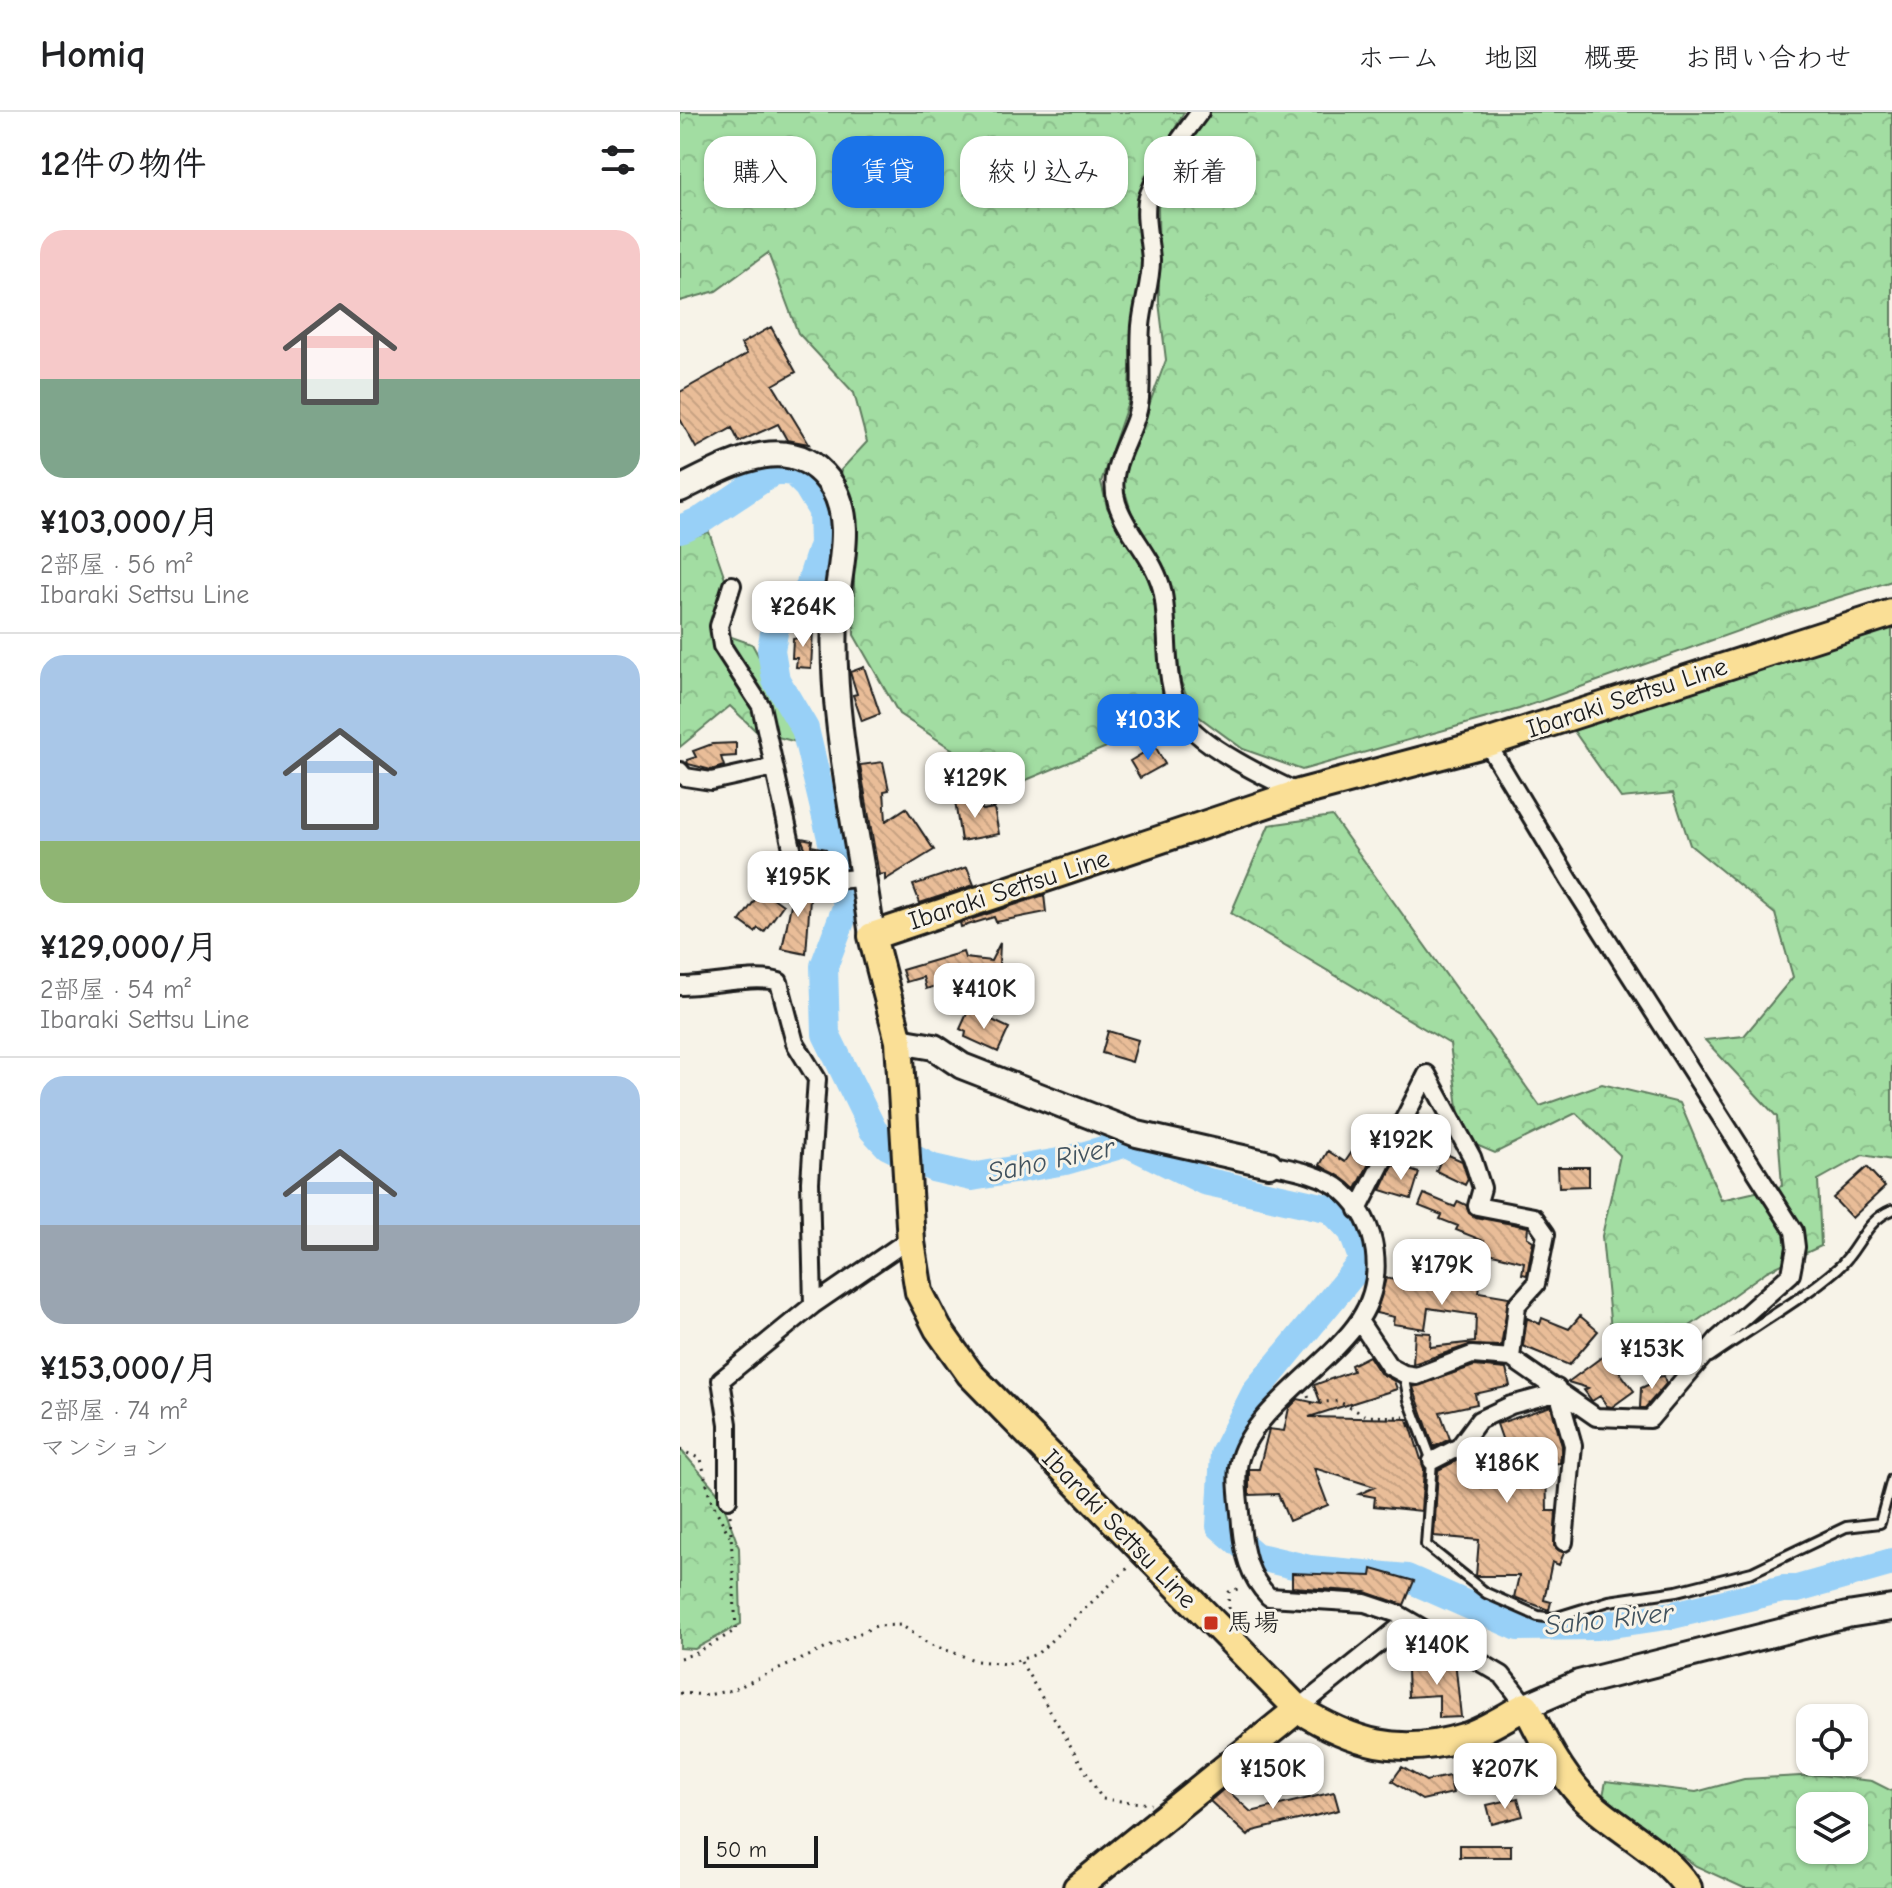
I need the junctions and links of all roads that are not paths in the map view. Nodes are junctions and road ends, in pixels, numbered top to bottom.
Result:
1 (1200, 112) edge
2 (680, 489) edge
3 (732, 585) dead end
4 (1892, 613) edge
5 (1487, 743) junction
6 (774, 767) junction
7 (680, 771) edge
8 (1299, 793) junction
9 (864, 877) junction
10 (872, 936) junction
11 (680, 986) edge
12 (899, 1041) junction
13 (1269, 1164) joint
14 (1358, 1210) junction
15 (1892, 1210) edge
16 (911, 1242) junction
17 (813, 1305) junction
18 (1359, 1321) junction
19 (1511, 1358) junction
20 (1690, 1371) junction
21 (1404, 1374) junction
22 (1558, 1390) junction
23 (1432, 1461) junction
24 (1892, 1479) edge
25 (728, 1499) road end
26 (1564, 1542) dead end
27 (1892, 1608) edge
28 (1407, 1621) junction
29 (1526, 1706) junction
30 (1298, 1709) junction
31 (1077, 1888) edge
32 (1688, 1888) edge

1 - 8 street
2 - 9 main road
3 - 6 street
4 - 5 main road, Ibaraki Settsu Line
5 - 8 main road, Ibaraki Settsu Line
5 - 20 street
6 - 7 street
6 - 9 street
8 - 10 main road, Ibaraki Settsu Line
9 - 10 main road
10 - 12 main road, Ibaraki Settsu Line
11 - 17 street
12 - 13 main road
12 - 16 main road, Ibaraki Settsu Line
13 - 14 street
14 - 18 street
14 - 19 street
15 - 20 lane
16 - 17 street
16 - 30 main road, Ibaraki Settsu Line
17 - 25 street
18 - 21 street
18 - 28 street
19 - 21 street
19 - 22 street
20 - 22 street
21 - 23 lane
22 - 23 street
22 - 26 street
23 - 24 lane
27 - 29 main road
28 - 29 street
28 - 30 street
29 - 30 main road, Ibaraki Settsu Line
29 - 32 main road
30 - 31 main road

